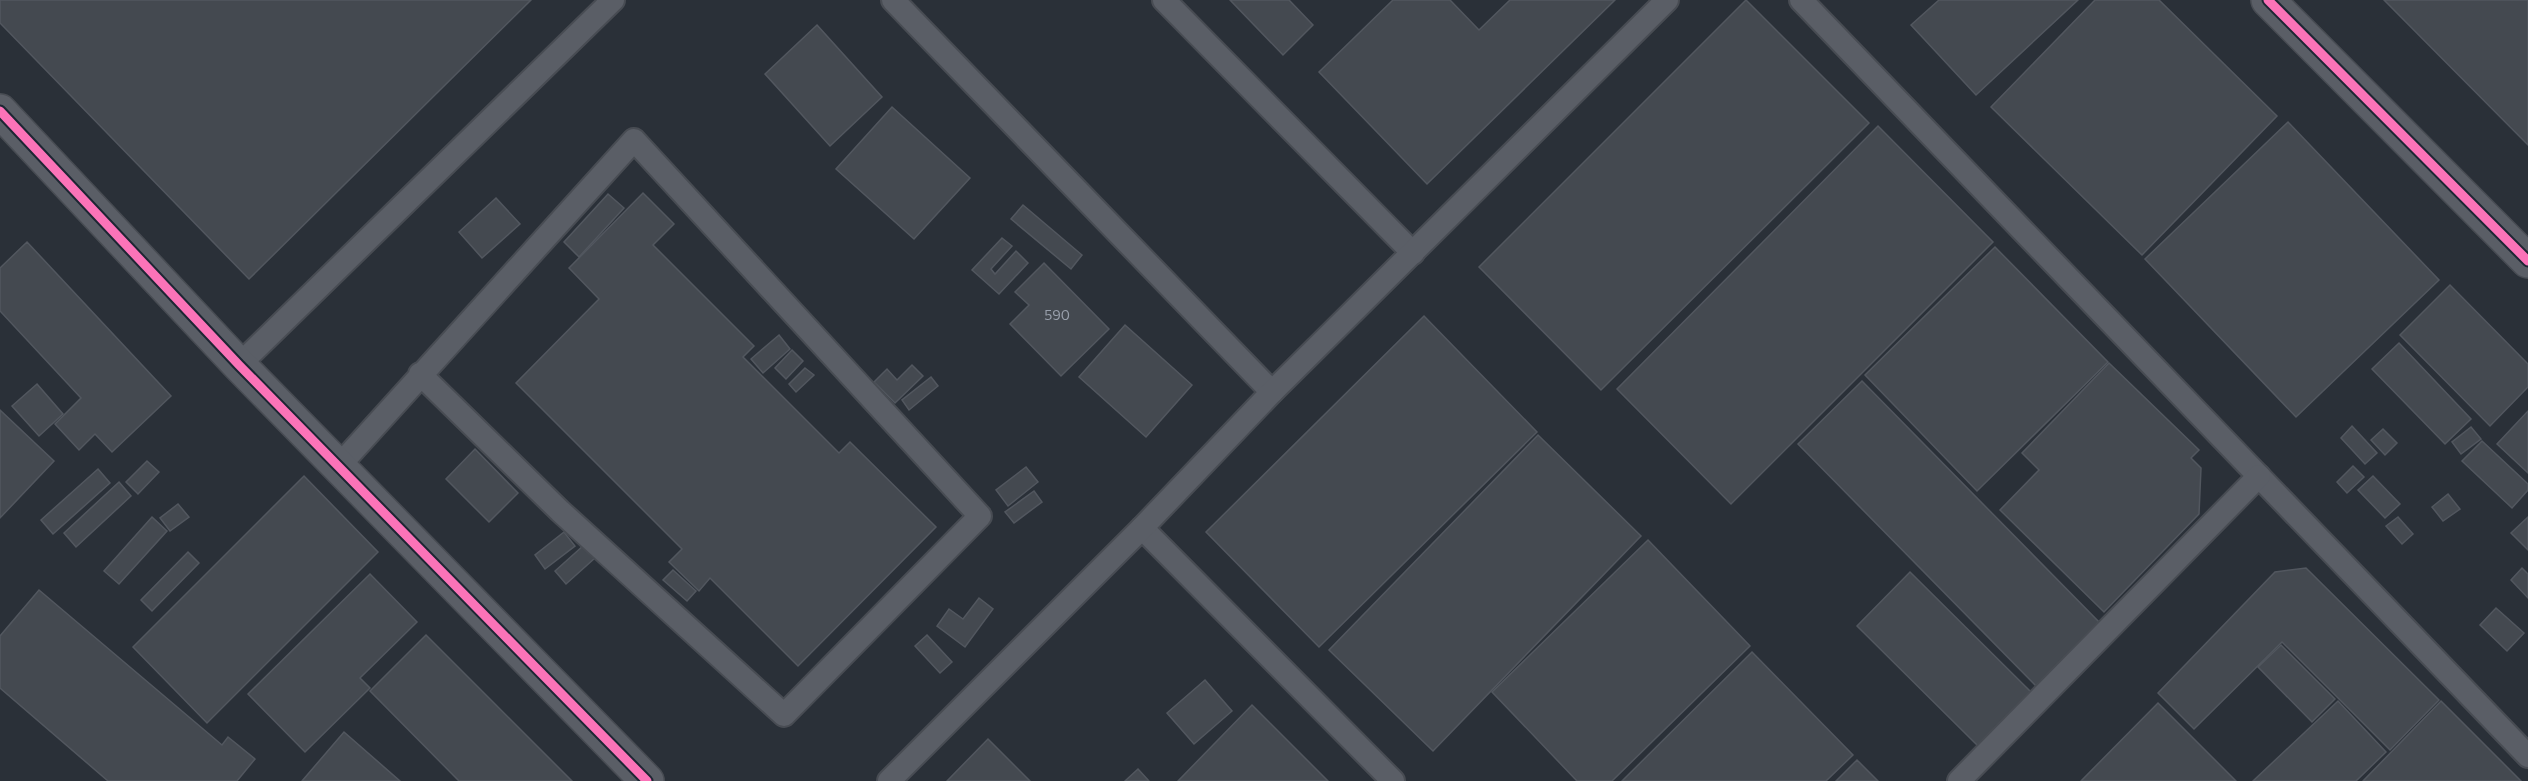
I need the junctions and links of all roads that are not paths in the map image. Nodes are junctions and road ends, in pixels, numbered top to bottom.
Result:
1 (613, 0) edge
2 (894, 0) edge
3 (1164, 0) edge
4 (1667, 0) edge
5 (1801, 0) edge
6 (2268, 0) edge
7 (0, 111) edge
8 (1413, 253) junction
9 (2528, 261) edge
10 (238, 365) junction
11 (420, 374) junction
12 (1272, 392) junction
13 (338, 467) junction
14 (2259, 476) junction
15 (1142, 528) junction
16 (2528, 756) edge
17 (647, 781) edge
18 (889, 781) edge
19 (1393, 781) edge
20 (1959, 781) edge

1 - 10 lane
2 - 12 lane
3 - 8 lane
4 - 8 lane
5 - 14 lane
6 - 9 street
7 - 10 street
8 - 12 lane
10 - 13 street
11 - 11 lane
11 - 13 lane
12 - 15 lane
13 - 17 street
14 - 16 lane
14 - 20 lane
15 - 18 lane
15 - 19 lane

